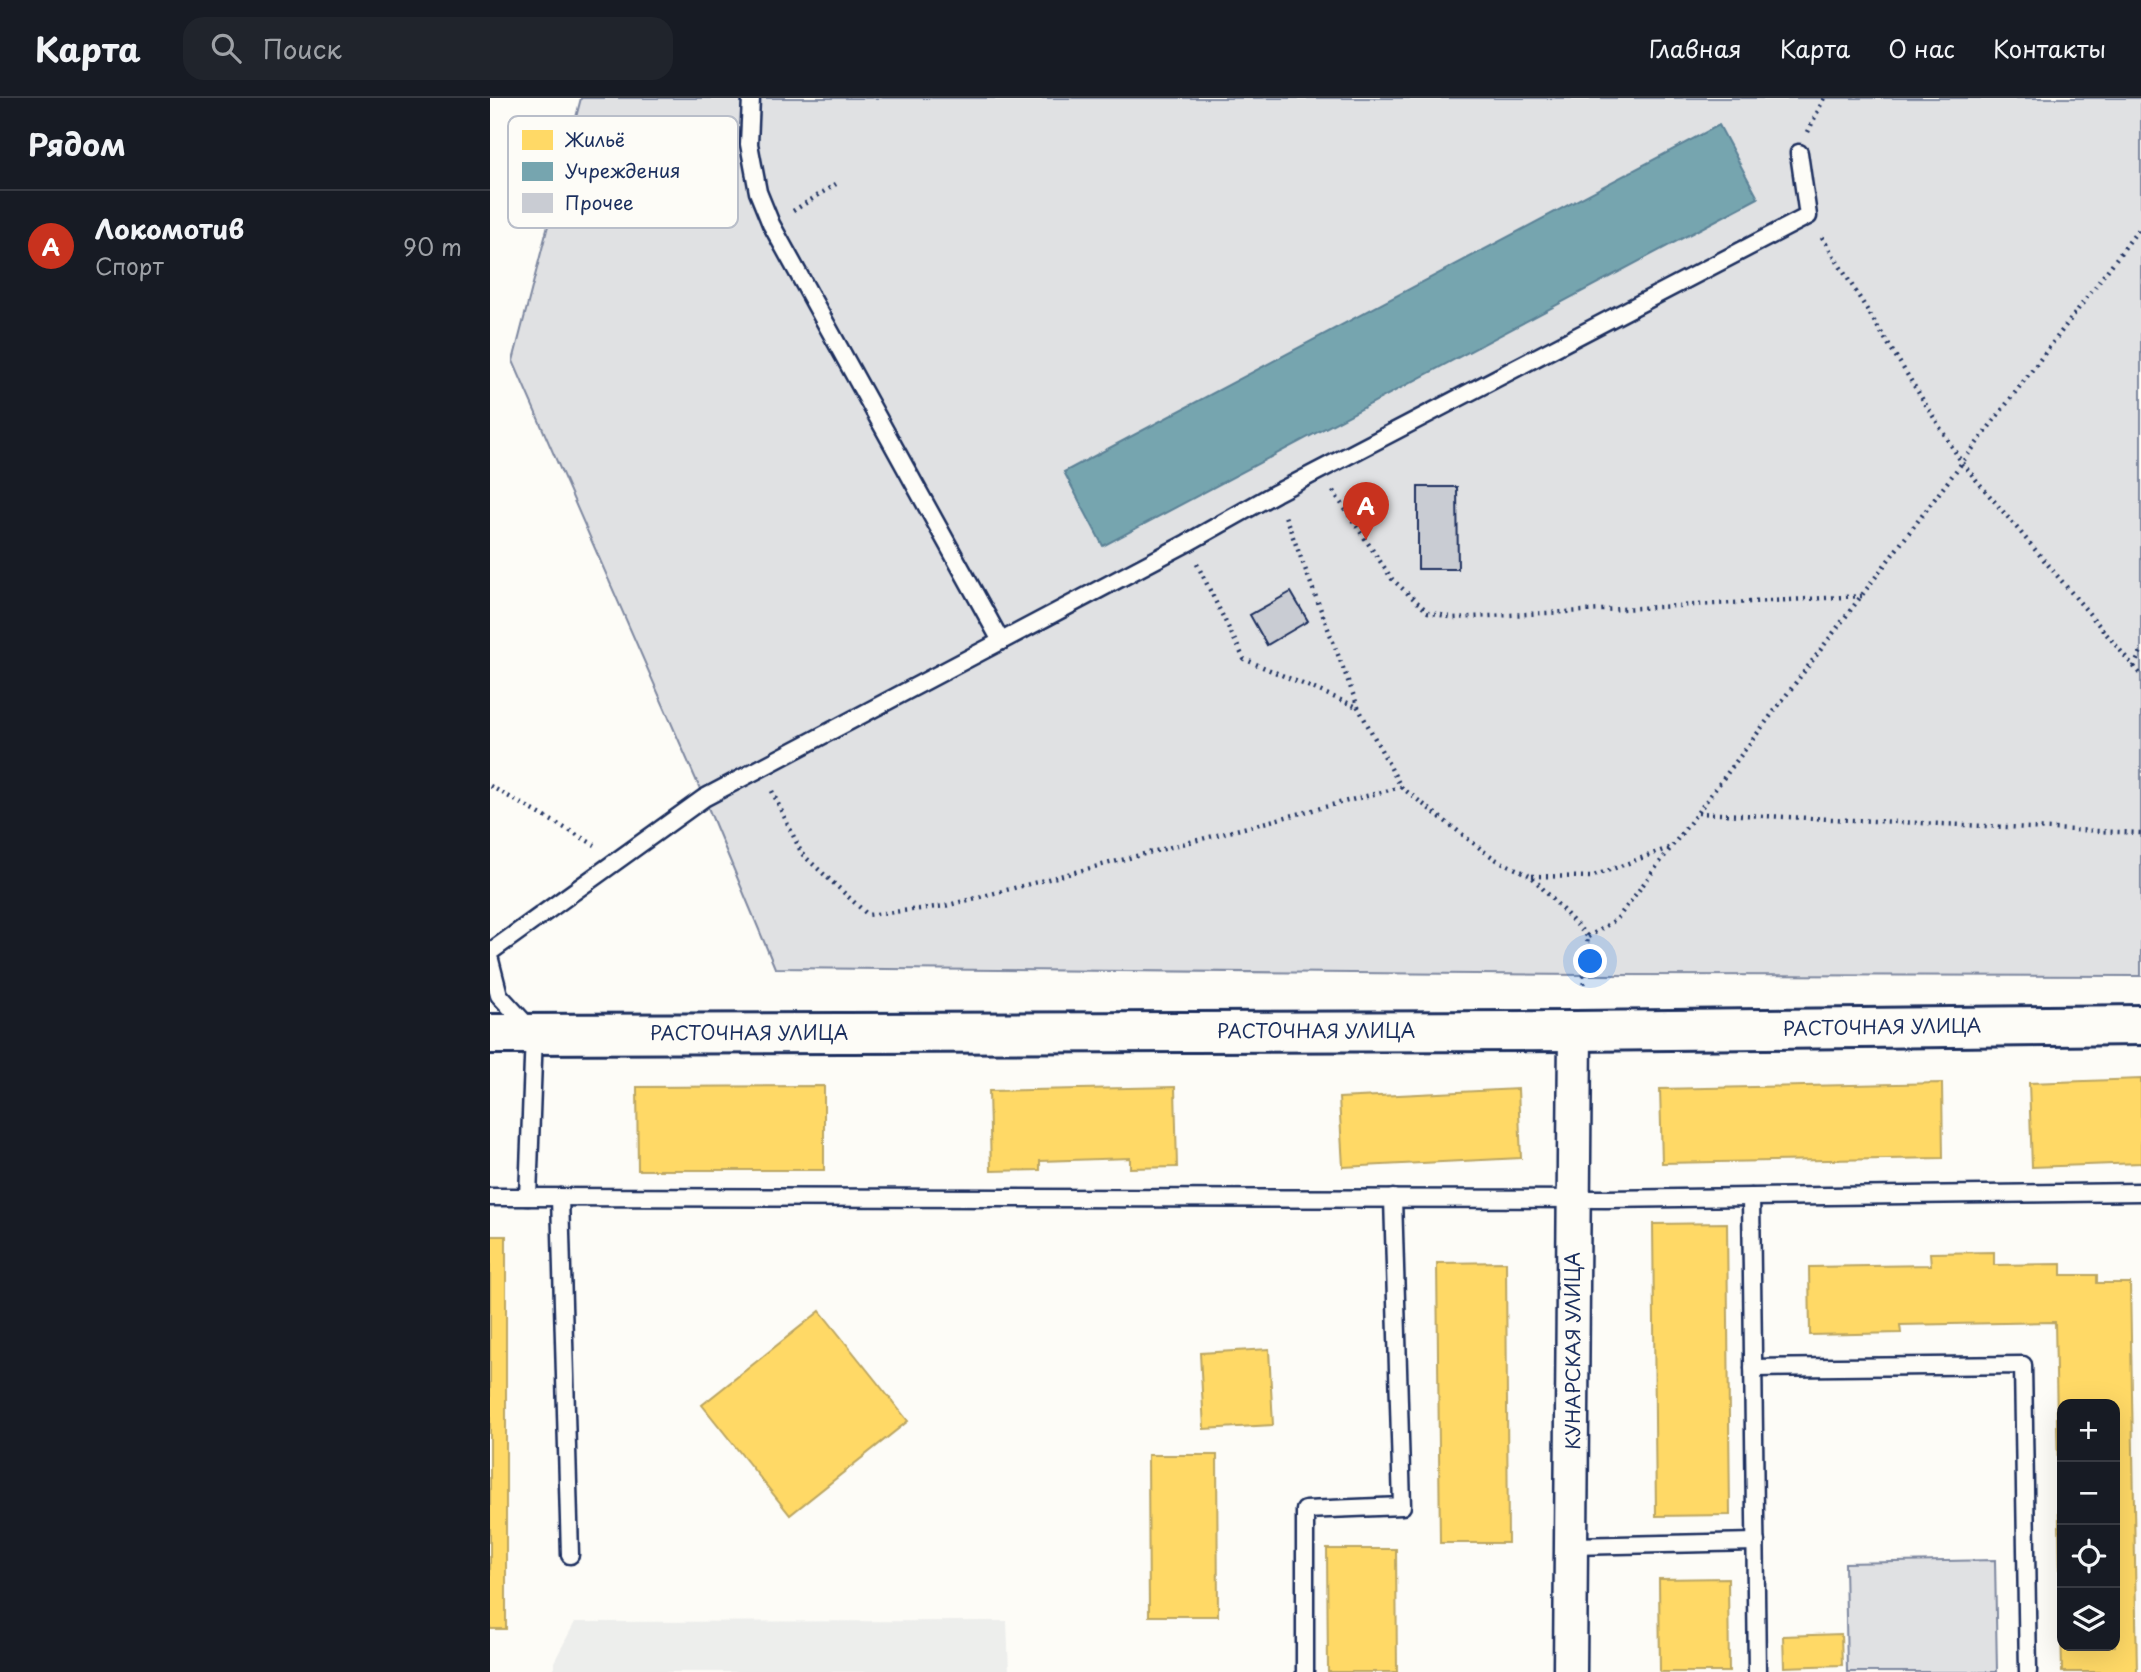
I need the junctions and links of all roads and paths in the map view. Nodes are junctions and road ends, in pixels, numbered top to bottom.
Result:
1 (751, 98) edge
2 (1824, 98) edge
3 (1799, 153) joint
4 (836, 184) dead end
5 (1808, 216) junction
6 (771, 224) junction
7 (2141, 226) edge
8 (1962, 463) junction
9 (1318, 470) junction
10 (1276, 493) junction
11 (1187, 543) junction
12 (1862, 596) junction
13 (1001, 641) junction
14 (2141, 651) edge
15 (2134, 667) junction
16 (2141, 675) edge
17 (1358, 708) junction
18 (762, 768) junction
19 (490, 786) edge
20 (1401, 787) junction
21 (1697, 813) junction
22 (2141, 833) edge
23 (1672, 847) junction
24 (620, 859) junction
25 (1531, 876) junction
26 (1588, 937) junction
27 (490, 953) edge
28 (490, 960) edge
29 (1584, 988) dead end
30 (2141, 1025) edge
31 (1575, 1031) junction
32 (534, 1033) junction
33 (490, 1034) edge
34 (2141, 1192) edge
35 (490, 1197) edge
36 (528, 1197) junction
37 (560, 1197) junction
38 (1751, 1197) junction
39 (1393, 1198) junction
40 (1574, 1198) junction
41 (1753, 1368) junction
42 (1756, 1542) junction
43 (1571, 1546) junction
44 (570, 1555) dead end
45 (1305, 1672) edge
46 (1570, 1672) edge
47 (1757, 1672) edge
48 (2028, 1672) edge

1 - 6 lane
2 - 3 path
3 - 5 lane
4 - 6 path
5 - 8 path
5 - 9 lane
6 - 13 lane
7 - 8 path
8 - 12 path
8 - 15 path
9 - 10 lane
9 - 12 path
10 - 11 lane
10 - 17 path
11 - 13 lane
11 - 17 path
12 - 21 path
13 - 18 lane
14 - 15 path
15 - 16 path
17 - 20 path
18 - 20 path
18 - 24 lane
19 - 24 path
20 - 25 path
21 - 22 path
21 - 23 path
23 - 25 path
23 - 26 path
24 - 27 lane
25 - 26 path
26 - 29 path
28 - 32 lane
30 - 31 main road, РАСТОЧНАЯ УЛИЦА
31 - 32 main road, РАСТОЧНАЯ УЛИЦА
31 - 40 street, КУНАРСКАЯ УЛИЦА
32 - 33 main road, РАСТОЧНАЯ УЛИЦА
32 - 36 lane
34 - 38 lane
35 - 36 lane
36 - 37 lane
37 - 39 lane
37 - 44 lane
38 - 40 lane
38 - 41 lane
39 - 40 lane
39 - 45 lane
40 - 43 street, КУНАРСКАЯ УЛИЦА
41 - 42 lane
41 - 48 lane
42 - 43 lane
42 - 47 lane
43 - 46 street, КУНАРСКАЯ УЛИЦА

